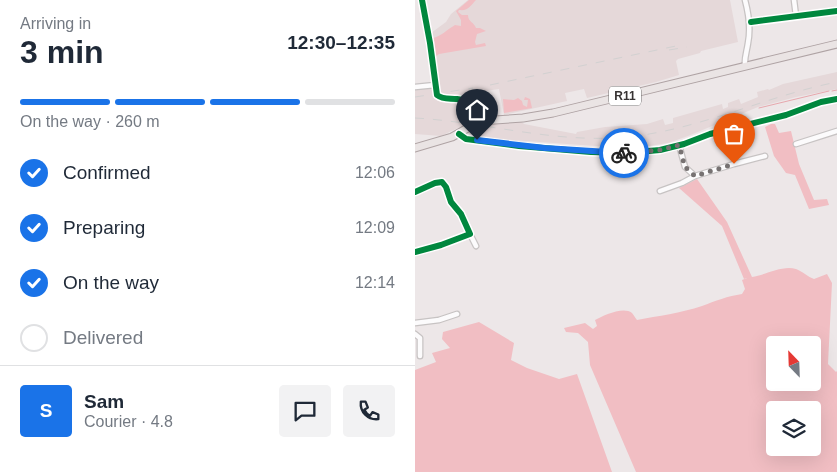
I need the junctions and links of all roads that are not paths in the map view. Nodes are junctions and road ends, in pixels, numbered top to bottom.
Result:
1 (422, 0) edge
2 (745, 0) edge
3 (794, 0) edge
4 (837, 11) edge
5 (796, 16) junction
6 (751, 22) junction
7 (837, 44) edge
8 (745, 66) junction
9 (435, 85) junction
10 (415, 87) edge
11 (837, 99) edge
12 (491, 119) junction
13 (837, 131) edge
14 (459, 134) junction
15 (796, 144) dead end
16 (679, 145) junction
17 (415, 148) edge
18 (765, 156) dead end
19 (695, 176) junction
20 (660, 191) dead end
21 (415, 192) edge
22 (470, 234) junction
23 (476, 246) dead end
24 (415, 252) edge
25 (457, 314) dead end
26 (415, 323) edge
27 (415, 334) edge
28 (420, 356) dead end

1 - 9 street
2 - 6 street
3 - 5 street
4 - 5 street
5 - 6 street
6 - 8 street
7 - 8 main road, R11
8 - 12 main road, R11
9 - 10 street
9 - 12 street
11 - 16 street
12 - 14 main road, R11
13 - 15 street
14 - 16 street
14 - 17 main road, R11
16 - 19 street
18 - 19 street
19 - 20 street
21 - 22 street
22 - 23 street
22 - 24 street
25 - 26 street
27 - 28 street

